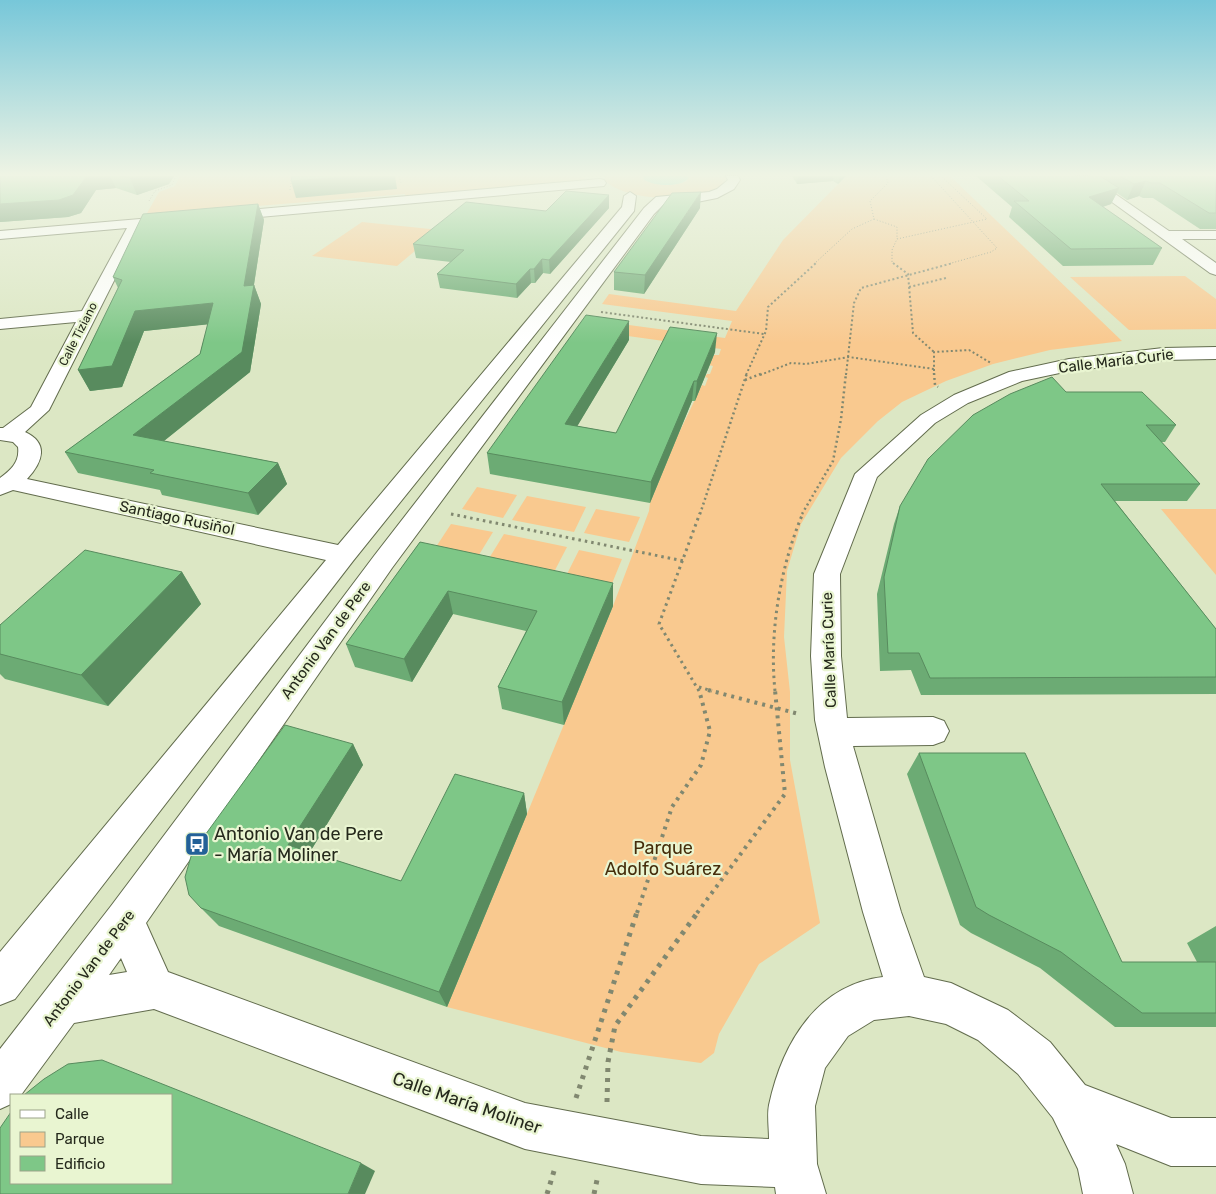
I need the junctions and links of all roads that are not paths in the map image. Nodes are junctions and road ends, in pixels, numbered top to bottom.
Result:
1 (41, 232) edge
2 (132, 232) edge
3 (610, 232) edge
4 (633, 232) edge
5 (1162, 232) edge
6 (0, 235) edge
7 (1167, 235) junction
8 (1216, 235) edge
9 (1216, 270) edge
10 (87, 316) junction
11 (0, 324) edge
12 (1216, 353) edge
13 (4, 435) edge
14 (5, 485) edge
15 (344, 555) junction
16 (832, 726) junction
17 (933, 731) dead end
18 (125, 920) junction
19 (0, 984) edge
20 (154, 988) junction
21 (909, 995) junction
22 (62, 1004) junction
23 (0, 1086) edge
24 (1069, 1102) junction
25 (1216, 1142) edge
26 (797, 1179) edge
27 (1108, 1194) edge

1 - 6 street
2 - 10 street, Calle Tiziano
3 - 15 street
4 - 18 street, Antonio Van de Pere
5 - 7 street
7 - 8 street
7 - 9 street
10 - 11 street
10 - 13 street, Calle Tiziano
12 - 16 street, Calle María Curie
13 - 14 street
14 - 15 street, Santiago Rusiñol
15 - 19 street
16 - 17 street
16 - 21 street, Calle María Curie
18 - 20 street
18 - 22 street, Antonio Van de Pere
20 - 22 street
20 - 26 street, Calle María Moliner
21 - 24 street
21 - 26 street
22 - 23 street, Antonio Van de Pere
24 - 25 street
24 - 27 street

